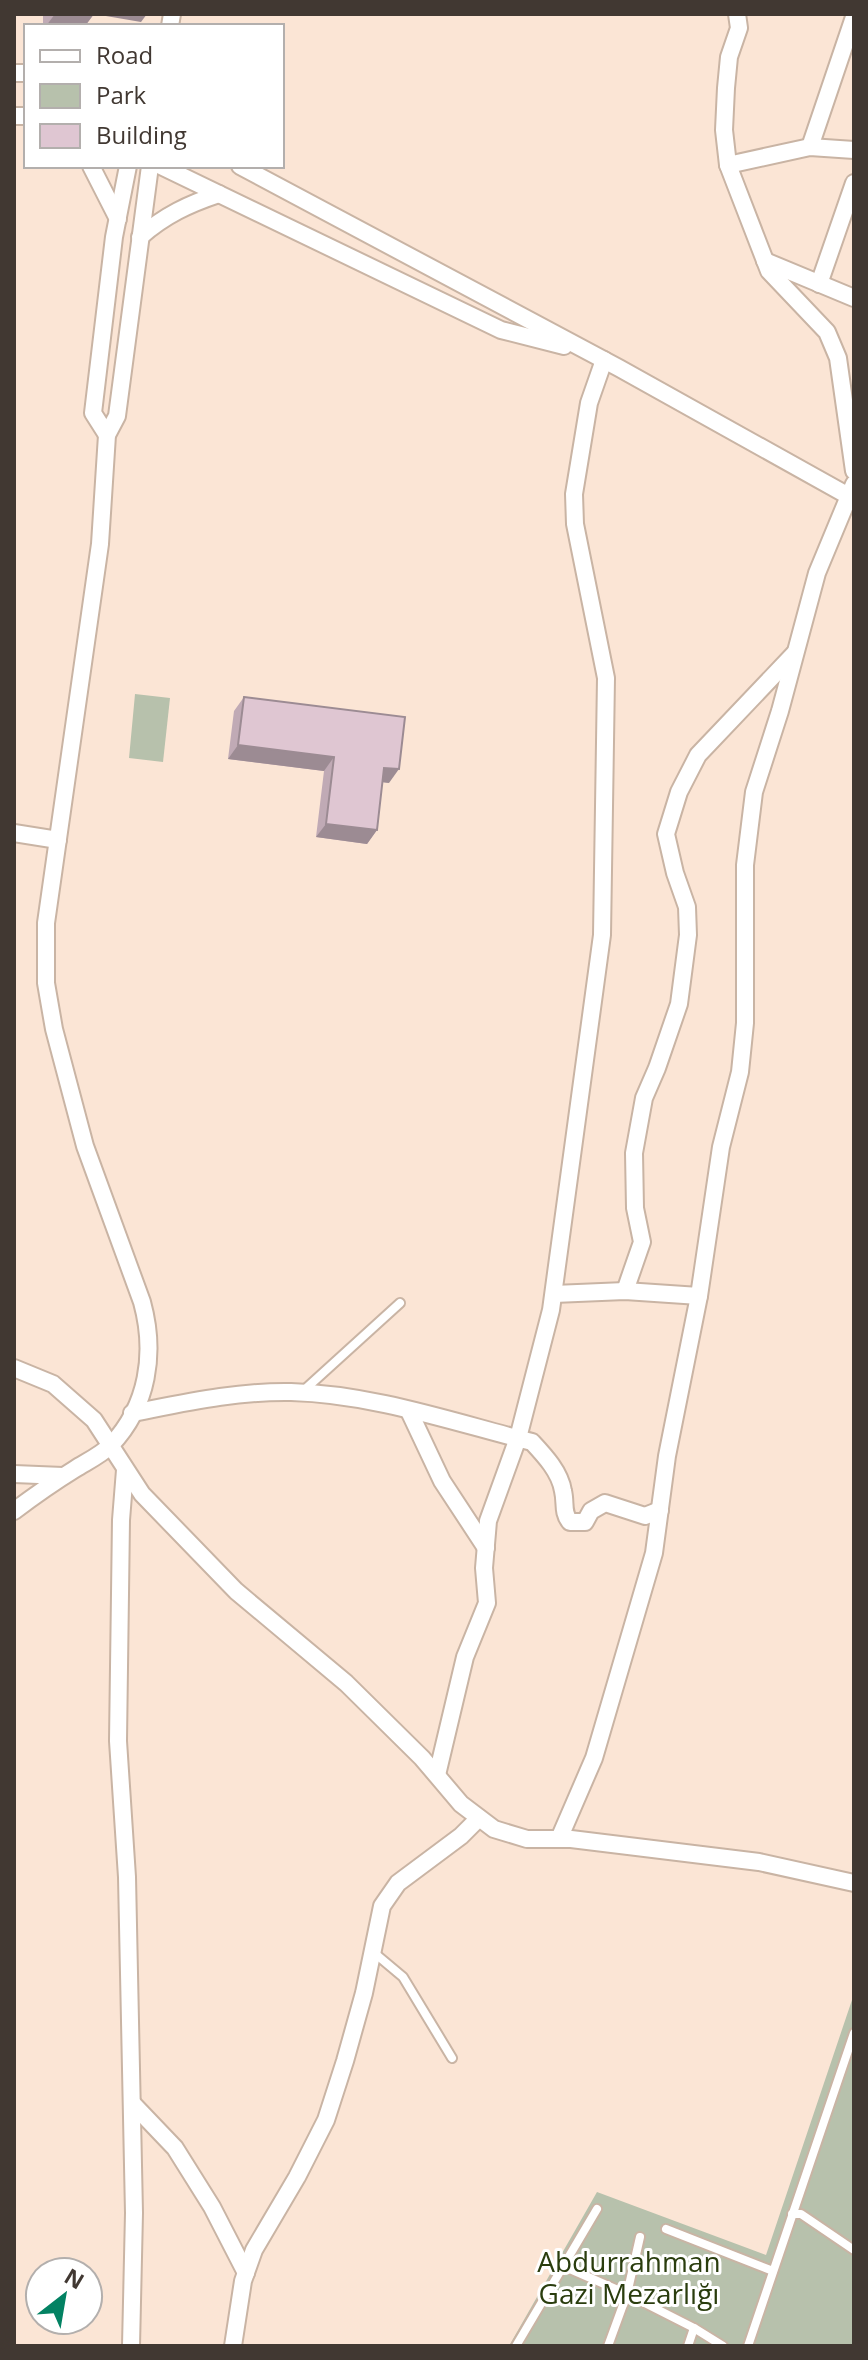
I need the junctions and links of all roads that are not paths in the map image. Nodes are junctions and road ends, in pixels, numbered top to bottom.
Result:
1 (737, 14) edge
2 (854, 17) edge
3 (810, 147) junction
4 (854, 150) edge
5 (728, 165) junction
6 (92, 168) edge
7 (128, 168) edge
8 (150, 168) edge
9 (165, 168) edge
10 (244, 168) edge
11 (854, 183) edge
12 (219, 194) junction
13 (118, 219) junction
14 (140, 237) junction
15 (765, 261) junction
16 (819, 284) junction
17 (854, 298) edge
18 (596, 357) junction
19 (107, 435) junction
20 (854, 471) edge
21 (852, 493) edge
22 (795, 653) junction
23 (14, 833) edge
24 (58, 840) junction
25 (625, 1291) junction
26 (554, 1294) junction
27 (699, 1296) junction
28 (400, 1303) dead end
29 (14, 1368) edge
30 (302, 1393) junction
31 (409, 1411) junction
32 (132, 1413) junction
33 (518, 1438) junction
34 (109, 1447) junction
35 (125, 1470) junction
36 (14, 1474) edge
37 (63, 1476) junction
38 (660, 1510) junction
39 (14, 1511) edge
40 (486, 1548) junction
41 (437, 1775) junction
42 (479, 1818) junction
43 (559, 1839) junction
44 (854, 1883) edge
45 (372, 1951) junction
46 (854, 2033) edge
47 (452, 2058) dead end
48 (132, 2103) junction
49 (597, 2209) dead end
50 (792, 2214) junction
51 (666, 2229) dead end
52 (640, 2237) dead end
53 (854, 2250) edge
54 (563, 2266) junction
55 (773, 2271) junction
56 (246, 2273) junction
57 (627, 2294) junction
58 (694, 2328) junction
59 (131, 2346) edge
60 (233, 2346) edge
61 (516, 2346) edge
62 (608, 2346) edge
63 (688, 2346) edge
64 (723, 2346) edge
65 (748, 2346) edge

1 - 5 street
2 - 3 street
3 - 4 street
3 - 5 street
5 - 15 street
6 - 13 street
7 - 13 street
8 - 14 street
9 - 12 street
10 - 18 street
11 - 16 street
12 - 14 street
12 - 18 street
13 - 19 street
14 - 19 street
15 - 16 street
15 - 20 street
16 - 17 street
18 - 21 street
18 - 26 street
19 - 24 street
21 - 22 street
22 - 25 street
22 - 27 street
23 - 24 street
24 - 32 street
25 - 26 street
25 - 27 street
26 - 33 street
27 - 38 street
28 - 30 lane
29 - 34 street
30 - 31 street
30 - 32 street
31 - 33 street
31 - 40 street
32 - 34 street
33 - 38 street
33 - 40 street
34 - 35 street
34 - 37 street
35 - 41 street
35 - 48 street
36 - 37 street
37 - 39 street
38 - 43 street
40 - 41 street
41 - 42 street
42 - 43 street
42 - 45 street
43 - 44 street
45 - 47 lane
45 - 56 street
46 - 50 lane
48 - 56 street
48 - 59 street
49 - 54 lane
50 - 53 lane
50 - 55 lane
51 - 55 lane
52 - 57 lane
54 - 57 lane
54 - 61 lane
55 - 65 lane
56 - 60 street
57 - 58 lane
57 - 62 lane
58 - 63 lane
58 - 64 lane

